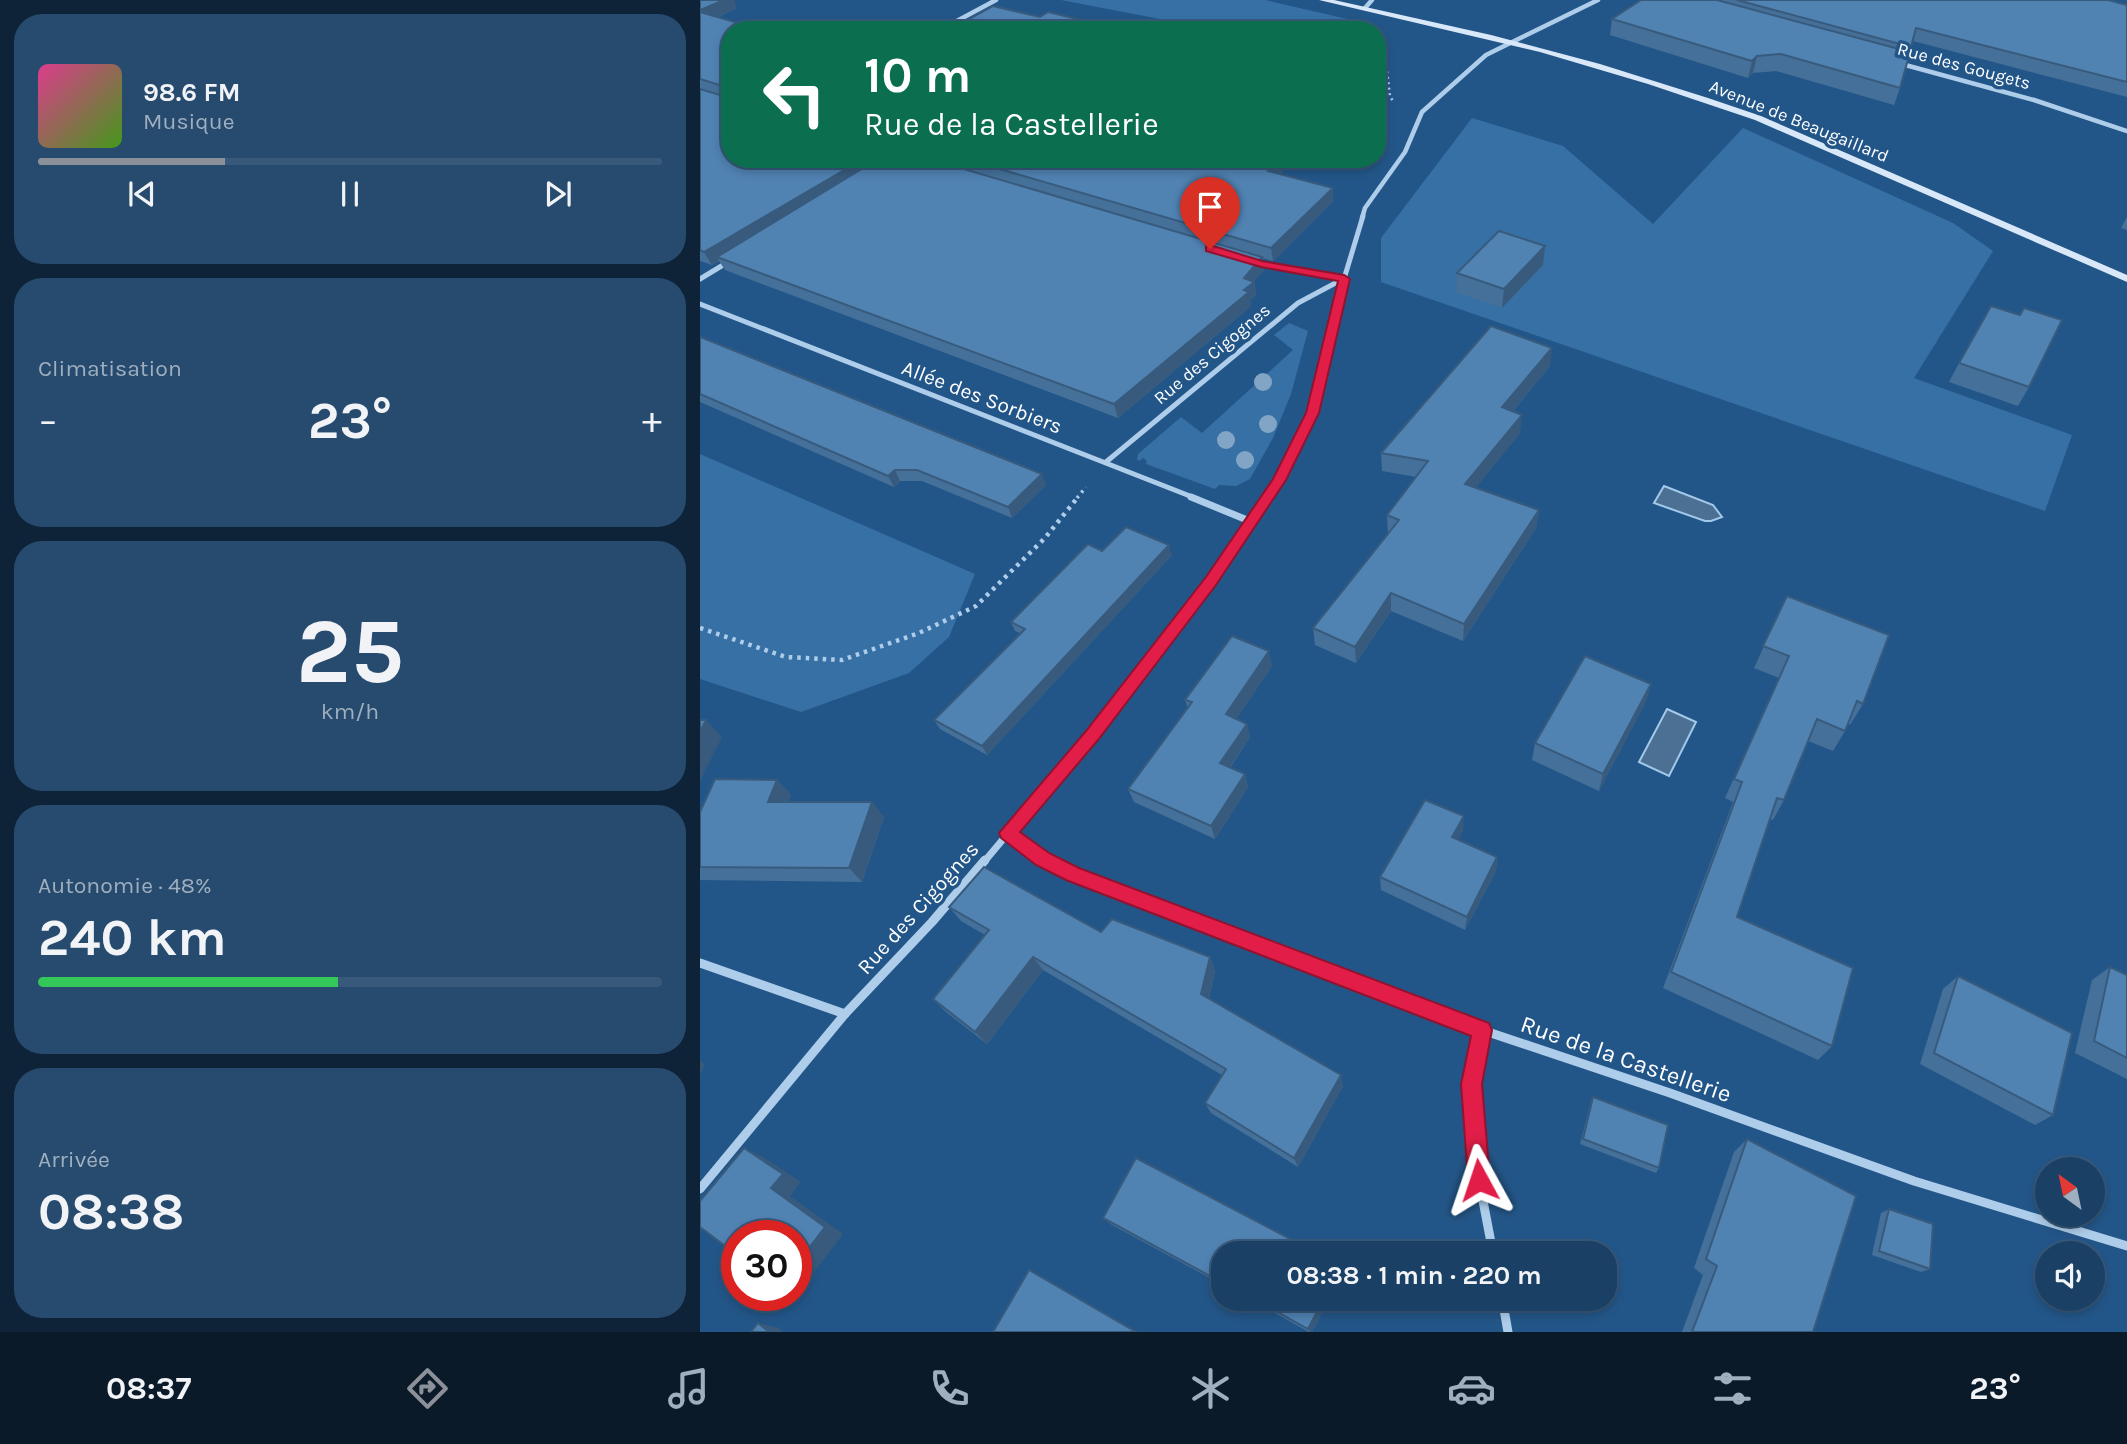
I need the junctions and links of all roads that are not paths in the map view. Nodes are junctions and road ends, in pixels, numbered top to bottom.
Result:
1 (996, 0) edge
2 (1323, 0) edge
3 (1372, 0) edge
4 (1598, 0) edge
5 (1366, 8) junction
6 (957, 21) edge
7 (1507, 43) junction
8 (1886, 59) edge
9 (2127, 131) edge
10 (734, 258) edge
11 (1248, 260) edge
12 (700, 279) edge
13 (1344, 279) junction
14 (2127, 279) edge
15 (700, 304) edge
16 (1106, 462) junction
17 (1252, 522) junction
18 (1008, 833) junction
19 (700, 963) edge
20 (845, 1014) junction
21 (1482, 1030) junction
22 (700, 1189) edge
23 (1491, 1241) edge
24 (2127, 1246) edge
25 (1504, 1311) edge
26 (1508, 1332) edge

1 - 6 street
2 - 5 main road, Avenue de Beaugaillard
3 - 5 street
4 - 7 street, Rue des Cigognes
5 - 7 main road, Avenue de Beaugaillard
7 - 13 street, Rue des Cigognes
7 - 14 main road, Avenue de Beaugaillard
8 - 9 street, Rue des Gougets
10 - 12 street
11 - 13 street
13 - 16 street, Rue des Cigognes
13 - 17 street, Rue des Cigognes
15 - 16 street, Allée des Sorbiers
16 - 17 street, Allée des Sorbiers
17 - 18 street, Rue des Cigognes
18 - 20 street, Rue des Cigognes
18 - 21 street, Rue de la Castellerie
19 - 20 street
20 - 22 street, Rue des Cigognes
21 - 23 street
21 - 24 street, Rue de la Castellerie
25 - 26 street

